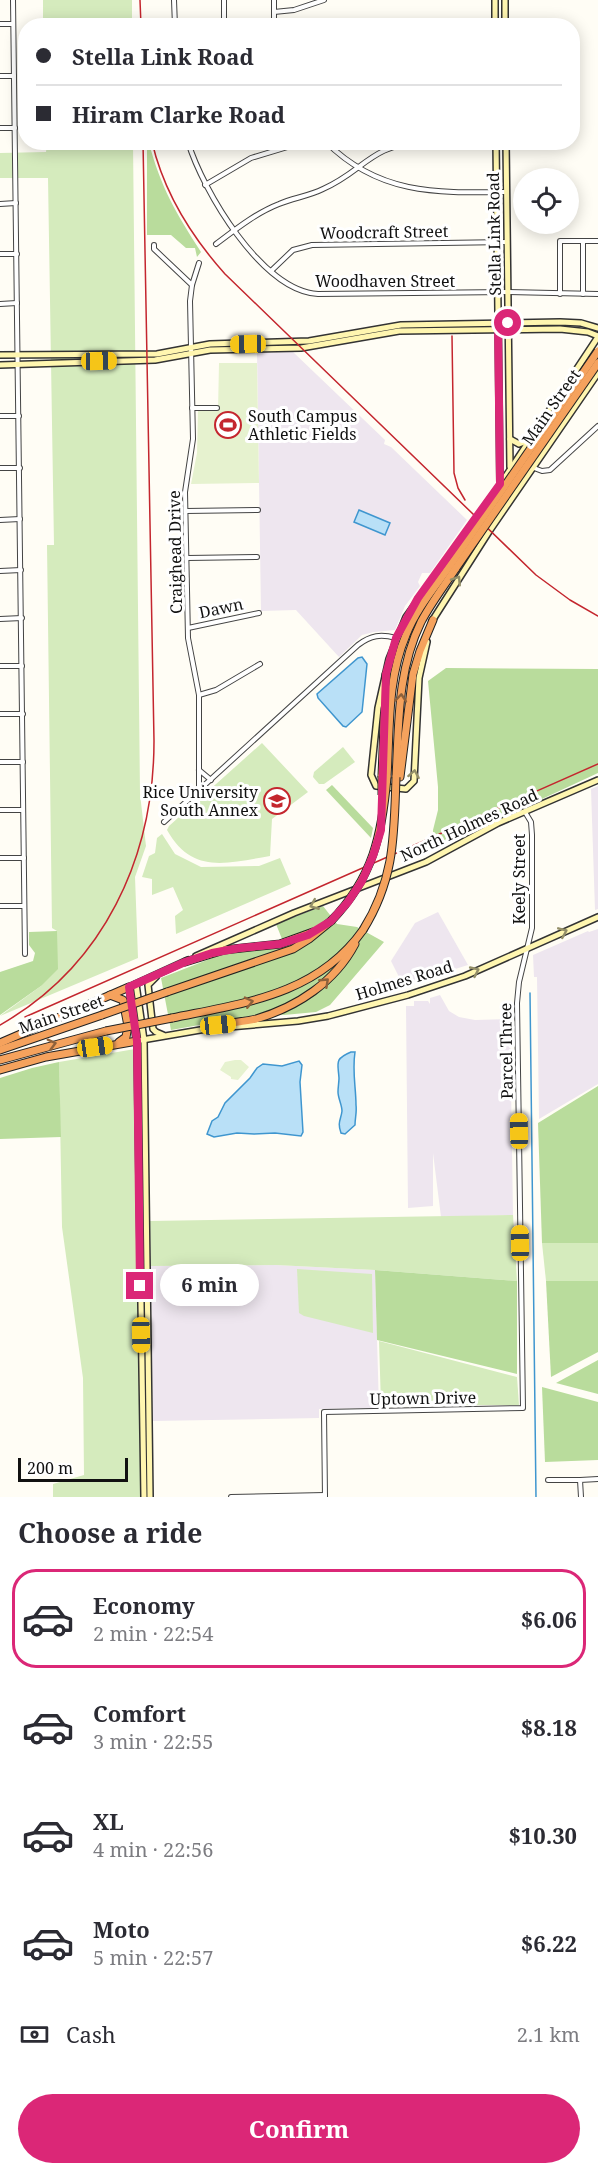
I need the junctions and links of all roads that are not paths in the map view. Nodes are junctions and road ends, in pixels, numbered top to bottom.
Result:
1 (13, 0) edge
2 (174, 0) edge
3 (224, 0) edge
4 (274, 0) edge
5 (324, 0) edge
6 (495, 0) edge
7 (505, 0) edge
8 (274, 12) junction
9 (175, 18) edge
10 (224, 18) edge
11 (274, 18) edge
12 (495, 18) edge
13 (505, 18) edge
14 (0, 24) edge
15 (13, 24) junction
16 (0, 76) edge
17 (14, 76) junction
18 (0, 128) edge
19 (15, 128) junction
20 (191, 150) edge
21 (278, 150) edge
22 (334, 150) edge
23 (384, 150) edge
24 (496, 150) edge
25 (506, 150) edge
26 (357, 167) junction
27 (205, 185) junction
28 (497, 192) junction
29 (507, 192) junction
30 (16, 203) junction
31 (0, 204) edge
32 (233, 231) junction
33 (582, 241) junction
34 (598, 241) edge
35 (498, 242) junction
36 (507, 242) junction
37 (216, 244) dead end
38 (154, 245) dead end
39 (0, 254) edge
40 (17, 254) junction
41 (199, 263) dead end
42 (271, 271) junction
43 (192, 285) junction
44 (498, 292) junction
45 (508, 292) junction
46 (560, 294) junction
47 (583, 294) junction
48 (598, 294) edge
49 (17, 303) junction
50 (0, 304) edge
51 (498, 323) junction
52 (508, 323) junction
53 (560, 326) junction
54 (416, 327) junction
55 (598, 328) edge
56 (498, 330) junction
57 (508, 330) junction
58 (598, 336) edge
59 (598, 349) edge
60 (590, 350) junction
61 (191, 351) junction
62 (0, 355) edge
63 (18, 355) junction
64 (45, 355) junction
65 (77, 358) junction
66 (598, 363) edge
67 (0, 364) edge
68 (18, 364) junction
69 (598, 373) edge
70 (192, 408) junction
71 (217, 408) dead end
72 (509, 410) junction
73 (499, 411) junction
74 (0, 416) edge
75 (19, 416) junction
76 (598, 426) edge
77 (510, 439) junction
78 (529, 440) junction
79 (0, 468) edge
80 (20, 468) junction
81 (534, 468) junction
82 (510, 469) junction
83 (500, 484) junction
84 (487, 503) junction
85 (508, 504) junction
86 (258, 510) dead end
87 (186, 511) junction
88 (502, 513) junction
89 (20, 519) junction
90 (0, 520) edge
91 (257, 557) dead end
92 (187, 558) junction
93 (454, 566) junction
94 (21, 570) junction
95 (0, 571) edge
96 (259, 613) dead end
97 (22, 618) junction
98 (0, 619) edge
99 (433, 620) junction
100 (188, 627) junction
101 (396, 638) junction
102 (260, 664) dead end
103 (0, 666) edge
104 (22, 666) junction
105 (386, 674) junction
106 (199, 695) junction
107 (0, 714) edge
108 (23, 714) junction
109 (0, 762) edge
110 (23, 762) junction
111 (199, 769) junction
112 (385, 776) junction
113 (398, 777) junction
114 (210, 780) junction
115 (598, 780) edge
116 (198, 791) junction
117 (0, 810) edge
118 (23, 810) junction
119 (525, 812) junction
120 (164, 822) dead end
121 (0, 858) edge
122 (24, 858) junction
123 (0, 906) edge
124 (24, 906) junction
125 (598, 917) edge
126 (328, 923) junction
127 (361, 933) junction
128 (529, 947) junction
129 (25, 954) dead end
130 (185, 962) junction
131 (159, 974) junction
132 (133, 985) junction
133 (110, 995) junction
134 (206, 1029) junction
135 (170, 1035) junction
136 (140, 1040) junction
137 (0, 1043) edge
138 (116, 1044) junction
139 (0, 1050) edge
140 (0, 1059) edge
141 (0, 1070) edge
142 (144, 1319) junction
143 (148, 1368) junction
144 (142, 1370) junction
145 (523, 1408) joint
146 (146, 1427) junction
147 (598, 1479) edge
148 (548, 1480) dead end
149 (580, 1480) junction
150 (325, 1496) edge
151 (144, 1497) edge
152 (150, 1497) edge
153 (231, 1497) edge
154 (580, 1497) edge

1 - 15 street
2 - 9 street
3 - 10 street
4 - 8 street
5 - 8 street
6 - 12 main road
7 - 13 main road
8 - 11 street
14 - 15 street
15 - 17 street
16 - 17 street
17 - 19 street
18 - 19 street
19 - 30 street
20 - 27 street, Woodhaven Street
21 - 27 street
22 - 26 street
23 - 26 street
24 - 28 main road, Stella Link Road
25 - 29 main road, Stella Link Road
26 - 28 street
26 - 32 street
27 - 32 street, Woodhaven Street
28 - 29 street
28 - 35 main road, Stella Link Road
29 - 36 main road, Stella Link Road
30 - 31 street
30 - 40 street
32 - 37 street
32 - 42 street, Woodhaven Street
33 - 34 street
33 - 46 street
33 - 47 street
35 - 36 street, Woodcraft Street
35 - 42 street, Woodcraft Street
35 - 44 main road, Stella Link Road
36 - 45 main road, Stella Link Road
38 - 43 street
39 - 40 street
40 - 49 street
41 - 43 street, Craighead Drive
42 - 44 street, Woodhaven Street
43 - 61 street, Craighead Drive
44 - 45 street, Woodhaven Street
44 - 51 main road, Stella Link Road
45 - 46 street, Woodhaven Street
45 - 52 main road, Stella Link Road
46 - 47 street, Woodhaven Street
47 - 48 street, Woodhaven Street
49 - 50 street
49 - 63 street
51 - 52 main road
51 - 54 main road
51 - 56 main road, Stella Link Road
52 - 53 main road
52 - 57 main road, Stella Link Road
53 - 55 main road
53 - 57 main road
53 - 58 main road
54 - 56 main road
54 - 61 main road
56 - 57 main road
56 - 73 main road, Stella Link Road
57 - 72 main road, Stella Link Road
58 - 60 main road
59 - 60 main road
59 - 93 highway, Main Street, bridge
60 - 78 main road
61 - 65 main road
61 - 70 street, Craighead Drive
62 - 63 main road
63 - 64 main road
63 - 68 street
64 - 65 main road
64 - 68 main road
65 - 68 main road
66 - 93 highway, Main Street, bridge
67 - 68 main road
68 - 75 street
69 - 81 main road
70 - 71 street
70 - 87 street, Craighead Drive
72 - 73 main road
72 - 77 main road, Stella Link Road
73 - 83 main road, Stella Link Road
74 - 75 street
75 - 80 street
76 - 81 street
77 - 78 main road
77 - 82 main road, Stella Link Road
78 - 82 main road
79 - 80 street
80 - 89 street
81 - 85 main road
82 - 83 main road
82 - 85 main road, Stella Link Road
83 - 84 main road
84 - 88 main road
84 - 101 main road
85 - 88 main road
86 - 87 street
87 - 92 street, Craighead Drive
99 -> 88 main road
89 - 90 street
89 - 94 street
91 - 92 street
92 - 100 street, Craighead Drive
93 - 112 highway, Main Street
113 -> 93 highway, Main Street
94 - 95 street
94 - 97 street
96 - 100 street, Dawn
97 - 98 street
97 - 104 street
105 -> 99 main road
99 - 113 highway
100 - 106 street, Craighead Drive
101 - 105 main road
101 - 114 street
102 - 106 street
103 - 104 street
104 - 108 street
105 - 112 highway
106 - 111 street, Craighead Drive
107 - 108 street
108 - 110 street
109 - 110 street
110 - 118 street
111 - 114 street
111 - 116 street, Craighead Drive
112 - 126 highway, Main Street, bridge
113 - 127 highway, Main Street, bridge
114 - 116 street
115 - 119 main road, North Holmes Road
116 - 120 street
117 - 118 street
118 - 122 street
119 - 128 street, Keely Street
119 -> 130 main road, North Holmes Road
121 - 122 street
122 - 124 street
123 - 124 street
124 - 129 street
128 -> 125 main road, Holmes Road
126 - 130 highway
126 - 139 highway, Main Street, bridge
134 -> 127 highway
140 -> 127 highway, Main Street, bridge
134 -> 128 main road, Holmes Road
128 - 145 street, Parcel Three
130 - 131 main road, North Holmes Road
131 - 132 main road, North Holmes Road
131 - 135 main road
132 - 133 highway
132 - 136 main road
133 - 137 highway
133 - 138 highway
134 - 135 main road, Holmes Road
135 - 136 main road, Holmes Road
136 - 138 highway
136 - 142 main road
138 - 141 highway
142 - 143 main road
142 - 144 main road
143 - 144 main road
143 - 146 main road
144 - 146 main road
145 - 150 street, Uptown Drive
146 - 151 main road
146 - 152 main road
147 - 149 street
148 - 149 street
149 - 154 street
150 - 153 street

